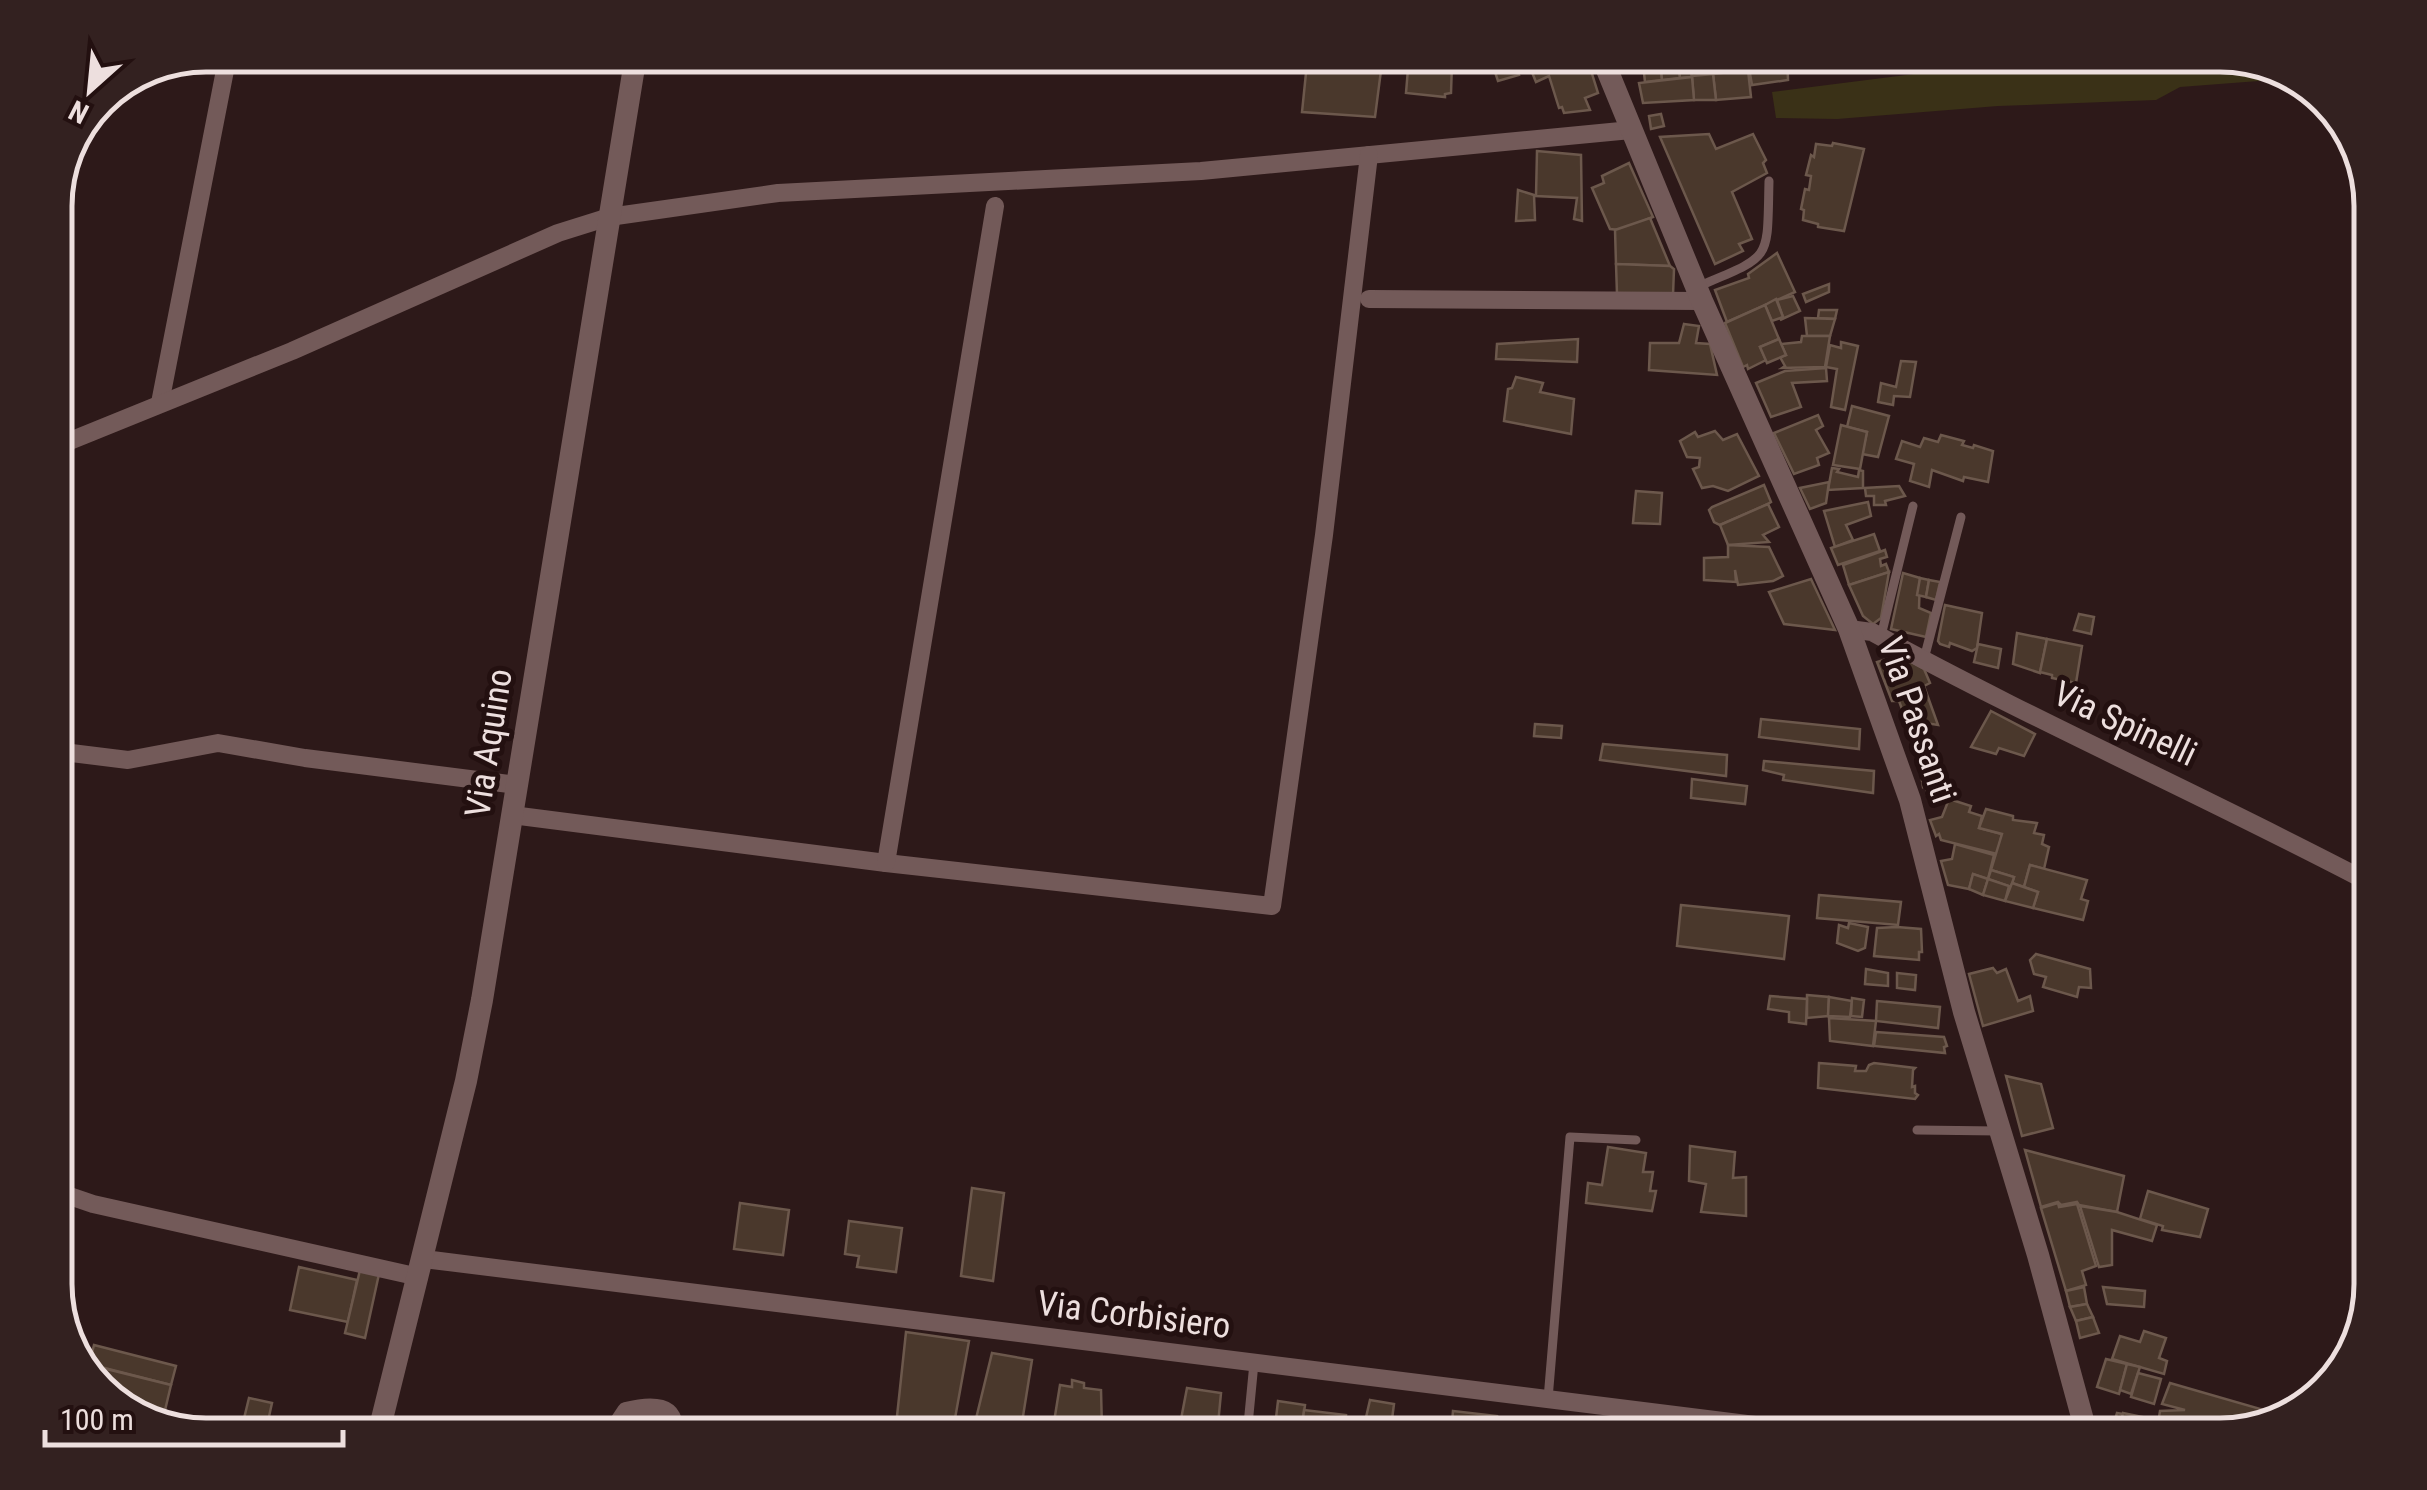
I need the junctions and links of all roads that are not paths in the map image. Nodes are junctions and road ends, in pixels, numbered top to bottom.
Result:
1 (225, 72) edge
2 (633, 72) edge
3 (1607, 72) edge
4 (1632, 130) junction
5 (1368, 155) junction
6 (1769, 181) dead end
7 (995, 206) dead end
8 (609, 217) junction
9 (1699, 294) junction
10 (1370, 298) dead end
11 (160, 403) junction
12 (73, 439) edge
13 (1913, 506) dead end
14 (1962, 517) dead end
15 (1849, 629) junction
16 (1882, 636) junction
17 (1924, 659) junction
18 (73, 753) edge
19 (517, 785) junction
20 (512, 815) junction
21 (886, 863) junction
22 (2354, 875) edge
23 (1917, 1130) dead end
24 (2000, 1132) junction
25 (1636, 1140) dead end
26 (73, 1197) edge
27 (421, 1268) junction
28 (1254, 1362) junction
29 (1548, 1399) junction
30 (382, 1418) edge
31 (621, 1418) edge
32 (674, 1418) edge
33 (1248, 1418) edge
34 (1700, 1418) edge
35 (2082, 1418) edge

1 - 11 street
2 - 8 street, Via Aquino
3 - 4 street, Via Passanti
4 - 5 street
4 - 9 street, Via Passanti
5 - 8 street
5 - 21 street
6 - 9 lane
7 - 21 street
8 - 11 street
8 - 19 street, Via Aquino
9 - 10 street
9 - 15 street, Via Passanti
11 - 12 street
13 - 16 lane
14 - 17 lane
15 - 16 street, Via Spinelli
15 - 24 street, Via Passanti
16 - 17 street, Via Spinelli
17 - 22 street, Via Spinelli
18 - 19 street
19 - 20 street, Via Aquino
20 - 21 street
20 - 27 street, Via Aquino
23 - 24 lane
24 - 35 street, Via Passanti
25 - 29 lane
26 - 27 street, Via Corbisiero
27 - 28 street, Via Corbisiero
27 - 30 street, Via Aquino
28 - 29 street, Via Corbisiero
28 - 33 lane
29 - 34 street, Via Corbisiero
31 - 32 street

